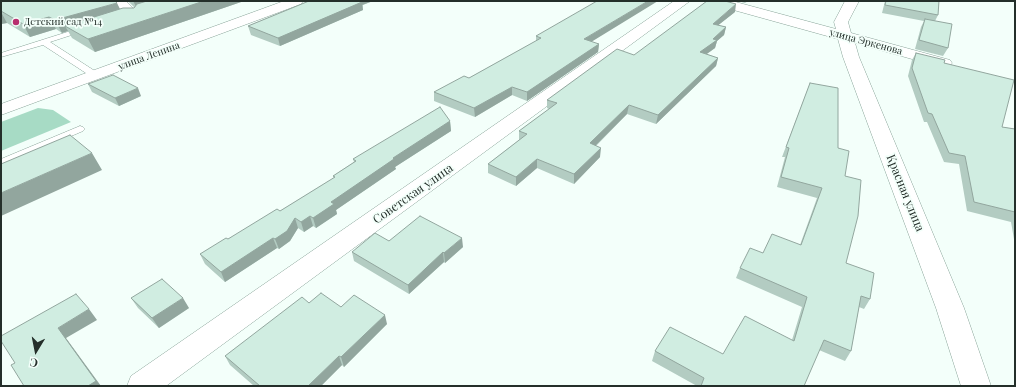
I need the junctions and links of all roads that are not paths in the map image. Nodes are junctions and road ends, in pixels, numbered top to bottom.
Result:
1 (118, 1) edge
2 (296, 1) edge
3 (683, 1) edge
4 (717, 1) edge
5 (852, 1) edge
6 (134, 16) edge
7 (88, 29) edge
8 (847, 36) junction
9 (43, 42) junction
10 (1, 55) edge
11 (956, 66) edge
12 (95, 75) junction
13 (1, 110) edge
14 (80, 129) dead end
15 (1, 163) edge
16 (142, 386) edge
17 (976, 386) edge

1 - 6 street
2 - 12 street, улица Ленина
3 - 16 street, Советская улица
4 - 8 street, улица Эркенова
5 - 8 street, Красная улица
7 - 9 lane
8 - 11 street, улица Эркенова
8 - 17 street, Красная улица
9 - 10 lane
9 - 12 lane
12 - 13 street, улица Ленина
14 - 15 lane

